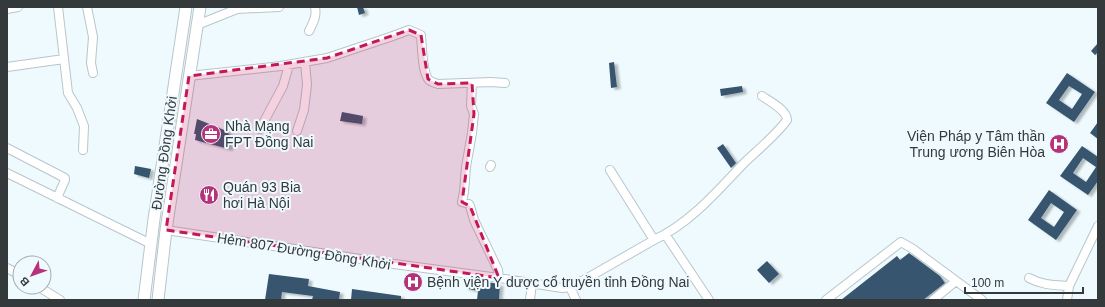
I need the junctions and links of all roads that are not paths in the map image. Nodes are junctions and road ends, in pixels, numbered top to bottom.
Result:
1 (18, 7) edge
2 (58, 7) edge
3 (87, 7) edge
4 (186, 7) edge
5 (200, 7) edge
6 (279, 7) edge
7 (315, 7) edge
8 (7, 9) edge
9 (197, 25) junction
10 (309, 31) dead end
11 (64, 59) junction
12 (305, 62) junction
13 (289, 64) junction
14 (7, 67) edge
15 (93, 73) dead end
16 (190, 76) junction
17 (472, 83) junction
18 (505, 83) dead end
19 (762, 96) dead end
20 (260, 129) dead end
21 (297, 131) dead end
22 (7, 148) edge
23 (83, 150) dead end
24 (610, 170) dead end
25 (7, 173) edge
26 (57, 198) junction
27 (1098, 226) edge
28 (153, 227) junction
29 (166, 230) junction
30 (665, 234) junction
31 (654, 240) junction
32 (151, 244) junction
33 (499, 278) junction
34 (1029, 278) dead end
35 (956, 281) junction
36 (532, 283) junction
37 (1069, 286) junction
38 (570, 287) junction
39 (144, 300) edge
40 (158, 300) edge
41 (530, 300) edge
42 (576, 300) edge
43 (709, 300) edge
44 (826, 300) edge
45 (933, 300) edge
46 (982, 300) edge
47 (1067, 300) edge

1 - 8 street
2 - 11 street
3 - 15 street
4 - 28 main road, Đường Đồng Khởi
5 - 9 main road, Đường Đồng Khởi
6 - 9 street
7 - 10 street
9 - 16 main road, Đường Đồng Khởi
11 - 14 street
11 - 23 street
12 - 13 street
12 - 17 street
12 - 21 street
13 - 16 street
13 - 20 street
16 - 29 main road, Đường Đồng Khởi
17 - 18 street
17 - 33 street
19 - 30 street
22 - 26 street
24 - 31 street
25 - 26 street
26 - 32 street
27 - 37 street
28 - 29 main road
28 - 32 main road, Đường Đồng Khởi
29 - 33 street, Hẻm 807 Đường Đồng Khởi
29 - 40 main road, Đường Đồng Khởi
30 - 31 street
30 - 43 street
31 - 38 street
32 - 39 main road, Đường Đồng Khởi
33 - 36 street, Hẻm 807 Đường Đồng Khởi
34 - 37 street
35 - 44 street
35 - 45 street
35 - 46 street
36 - 38 street, Hẻm 807 Đường Đồng Khởi
36 - 41 street
37 - 47 street
38 - 42 street

